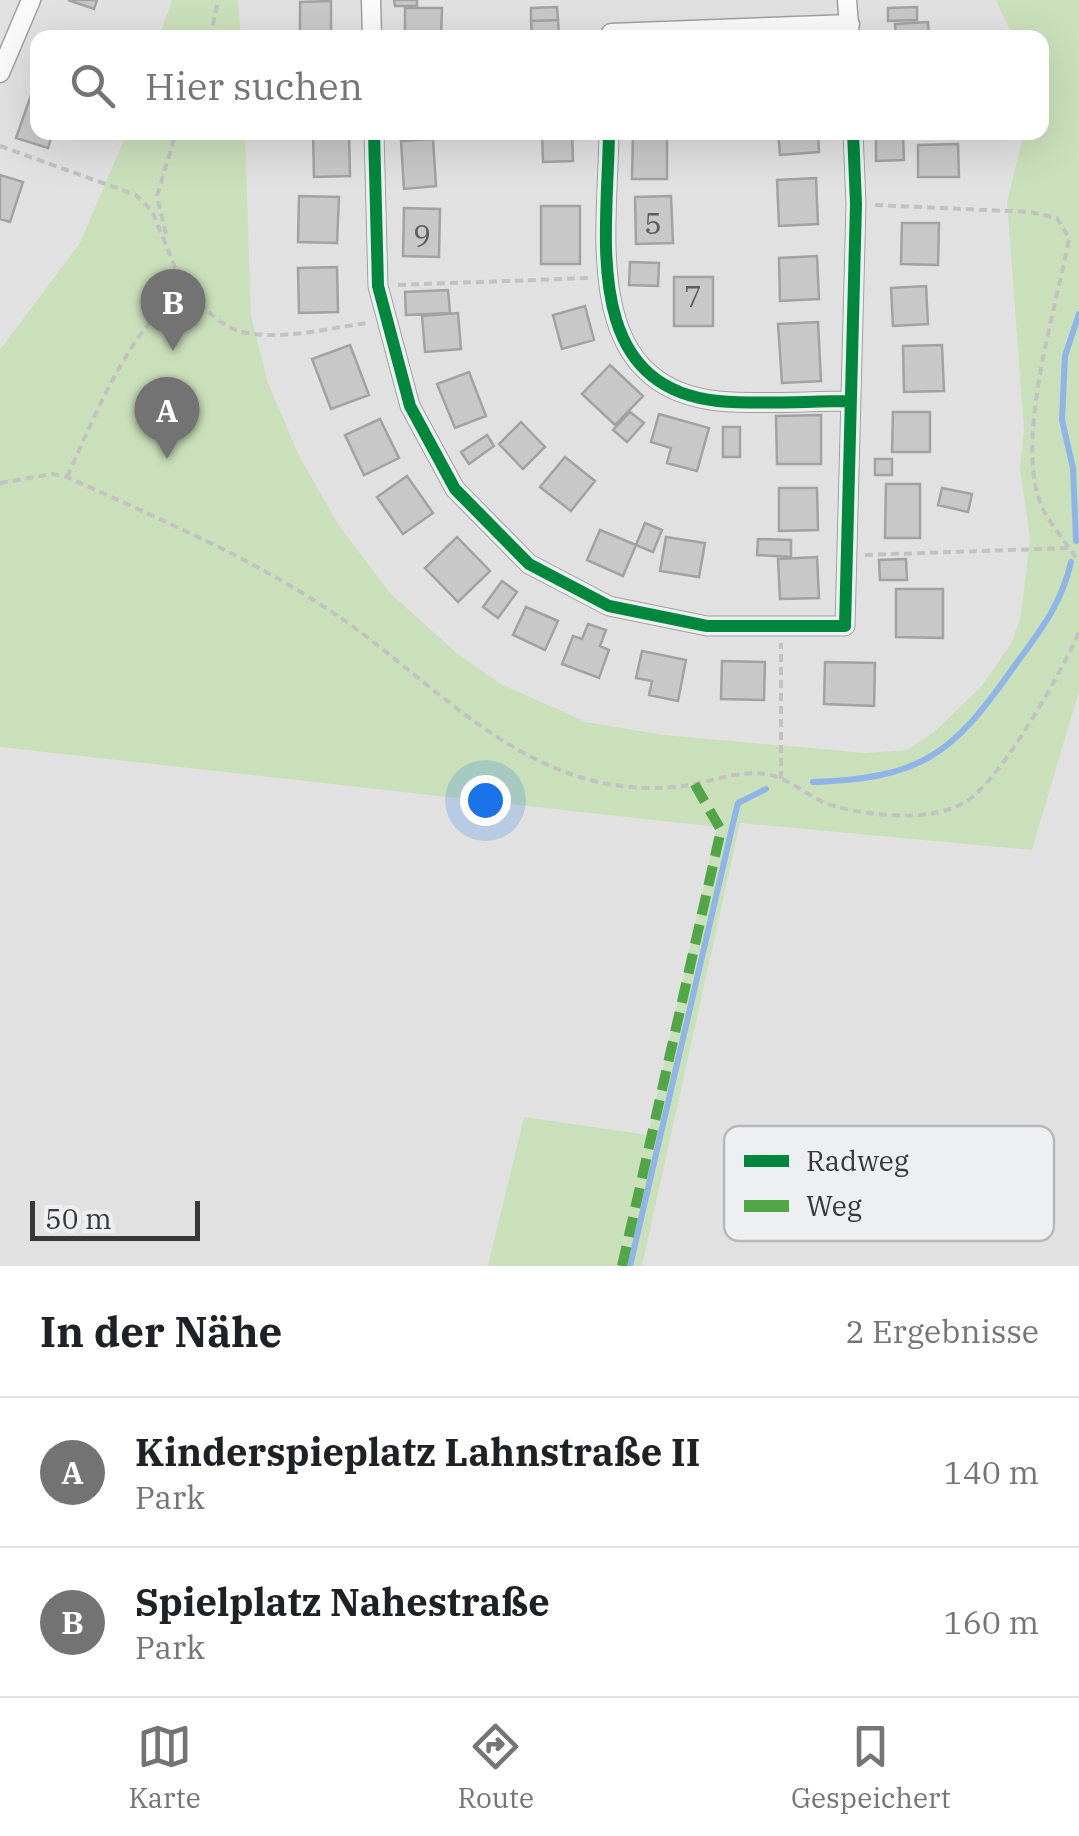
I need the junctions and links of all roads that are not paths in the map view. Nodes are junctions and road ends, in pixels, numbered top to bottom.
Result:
1 (31, 0) edge
2 (371, 0) edge
3 (847, 0) edge
4 (372, 30) edge
5 (850, 30) edge
6 (0, 72) edge
7 (374, 140) edge
8 (609, 140) edge
9 (853, 140) edge
10 (848, 401) junction

1 - 6 street
2 - 4 street
3 - 5 street
7 - 10 street
8 - 10 street
9 - 10 street

